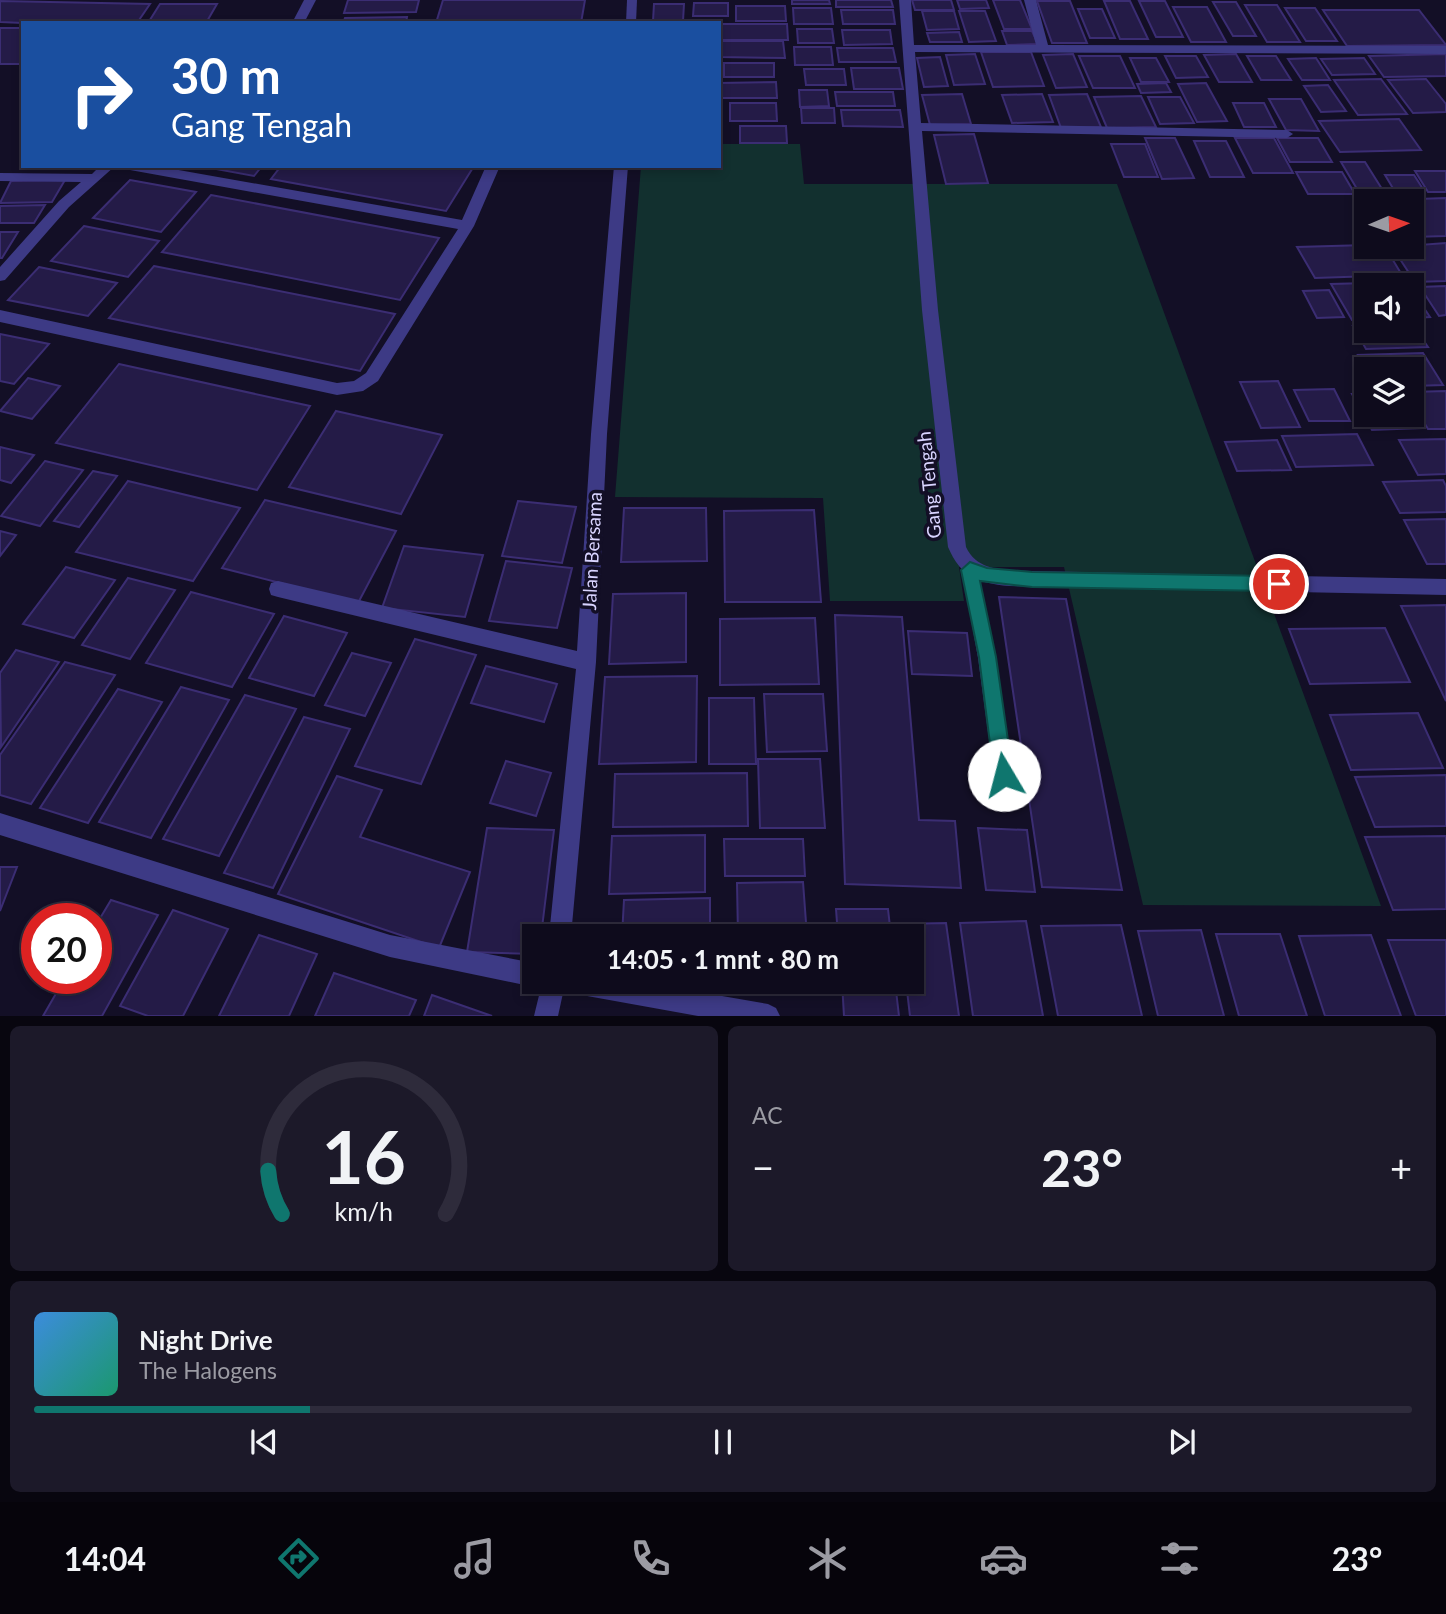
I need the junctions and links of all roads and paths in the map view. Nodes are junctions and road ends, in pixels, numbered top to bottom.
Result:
1 (310, 0) edge
2 (632, 0) edge
3 (905, 0) edge
4 (1030, 0) edge
5 (299, 21) edge
6 (631, 21) edge
7 (908, 48) junction
8 (1043, 48) junction
9 (1446, 50) edge
10 (915, 127) junction
11 (1287, 134) dead end
12 (106, 168) edge
13 (141, 168) edge
14 (492, 168) edge
15 (621, 168) edge
16 (0, 177) edge
17 (93, 178) junction
18 (467, 226) junction
19 (0, 276) edge
20 (0, 316) edge
21 (970, 570) junction
22 (1446, 587) edge
23 (278, 589) dead end
24 (586, 662) junction
25 (1007, 799) dead end
26 (0, 824) edge
27 (560, 924) edge
28 (522, 973) edge
29 (551, 994) edge
30 (644, 994) edge
31 (546, 1016) edge
32 (768, 1016) edge

1 - 5 street
2 - 6 lane
3 - 7 street, Gang Tengah
4 - 8 street
7 - 8 street
7 - 10 street, Gang Tengah
8 - 9 street
10 - 11 street
10 - 21 street, Gang Tengah
12 - 17 street
13 - 18 street
14 - 18 street
15 - 24 street, Jalan Bersama
16 - 17 street
17 - 19 street
18 - 20 street
21 - 22 street
21 - 25 lane
23 - 24 street
24 - 27 street, Jalan Bersama
26 - 28 street
29 - 31 street
30 - 32 street

